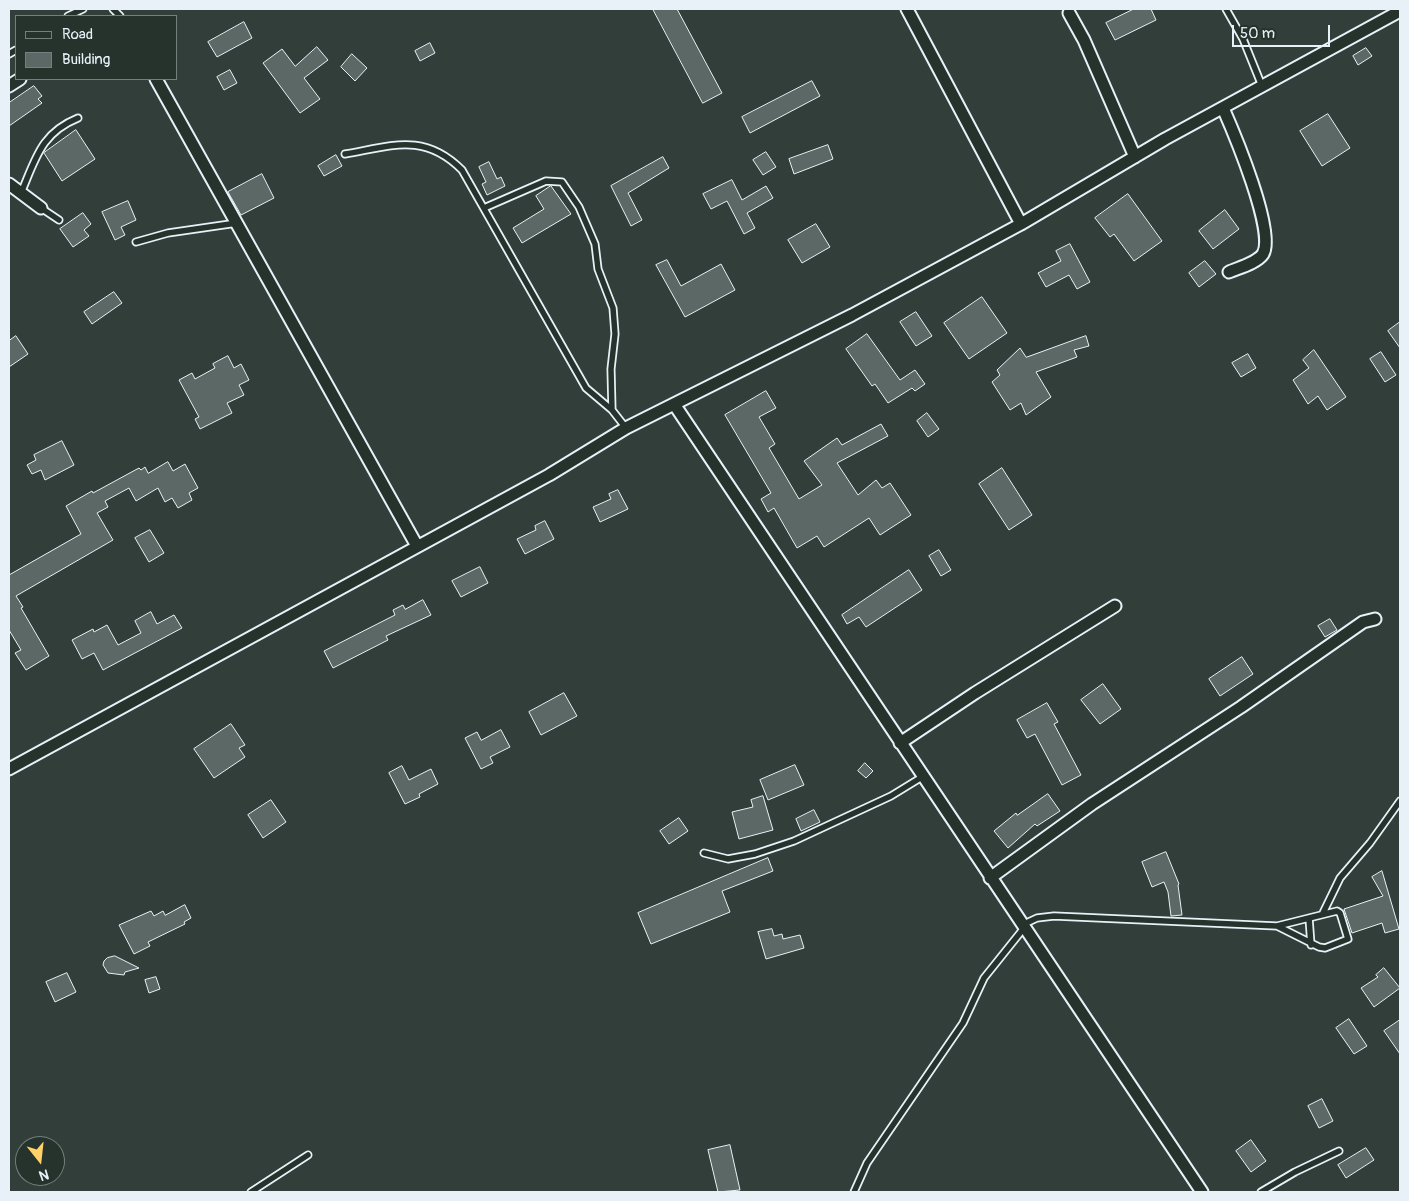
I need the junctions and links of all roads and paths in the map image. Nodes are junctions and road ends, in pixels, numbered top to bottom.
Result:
1 (83, 9) edge
2 (907, 9) edge
3 (1226, 9) edge
4 (1400, 11) edge
5 (1069, 13) dead end
6 (70, 15) edge
7 (157, 80) edge
8 (1263, 86) junction
9 (1223, 108) junction
10 (78, 118) dead end
11 (345, 154) dead end
12 (1135, 157) junction
13 (9, 184) edge
14 (21, 192) junction
15 (42, 208) joint
16 (484, 208) junction
17 (59, 220) dead end
18 (236, 223) junction
19 (1021, 224) junction
20 (136, 242) dead end
21 (1229, 272) dead end
22 (674, 404) junction
23 (612, 410) junction
24 (626, 428) junction
25 (417, 546) junction
26 (1115, 606) dead end
27 (1374, 619) dead end
28 (900, 743) junction
29 (9, 768) edge
30 (922, 777) junction
31 (1400, 801) edge
32 (704, 853) dead end
33 (990, 878) junction
34 (1323, 913) junction
35 (1309, 918) junction
36 (1277, 926) junction
37 (1023, 927) junction
38 (1311, 945) junction
39 (1339, 1151) dead end
40 (308, 1155) dead end
41 (251, 1192) edge
42 (854, 1192) edge
43 (1202, 1192) edge
44 (1261, 1192) edge

1 - 6 lane
2 - 19 street
3 - 8 lane
4 - 8 street
5 - 12 street
7 - 18 street
8 - 9 street
9 - 12 street
9 - 21 street
10 - 14 lane
11 - 16 lane
12 - 19 street
13 - 14 street
14 - 15 street
15 - 17 lane
16 - 23 lane
16 - 23 lane
18 - 20 lane
18 - 25 street
19 - 22 street
22 - 24 street
22 - 28 street
23 - 24 lane
24 - 25 street
25 - 29 street
26 - 28 street
27 - 33 street
28 - 30 street
30 - 32 lane
30 - 33 street
31 - 34 lane
33 - 37 street
34 - 35 lane
34 - 38 lane
35 - 36 lane
35 - 38 lane
36 - 37 lane
36 - 38 lane
37 - 42 lane
37 - 43 street
39 - 44 lane
40 - 41 lane

